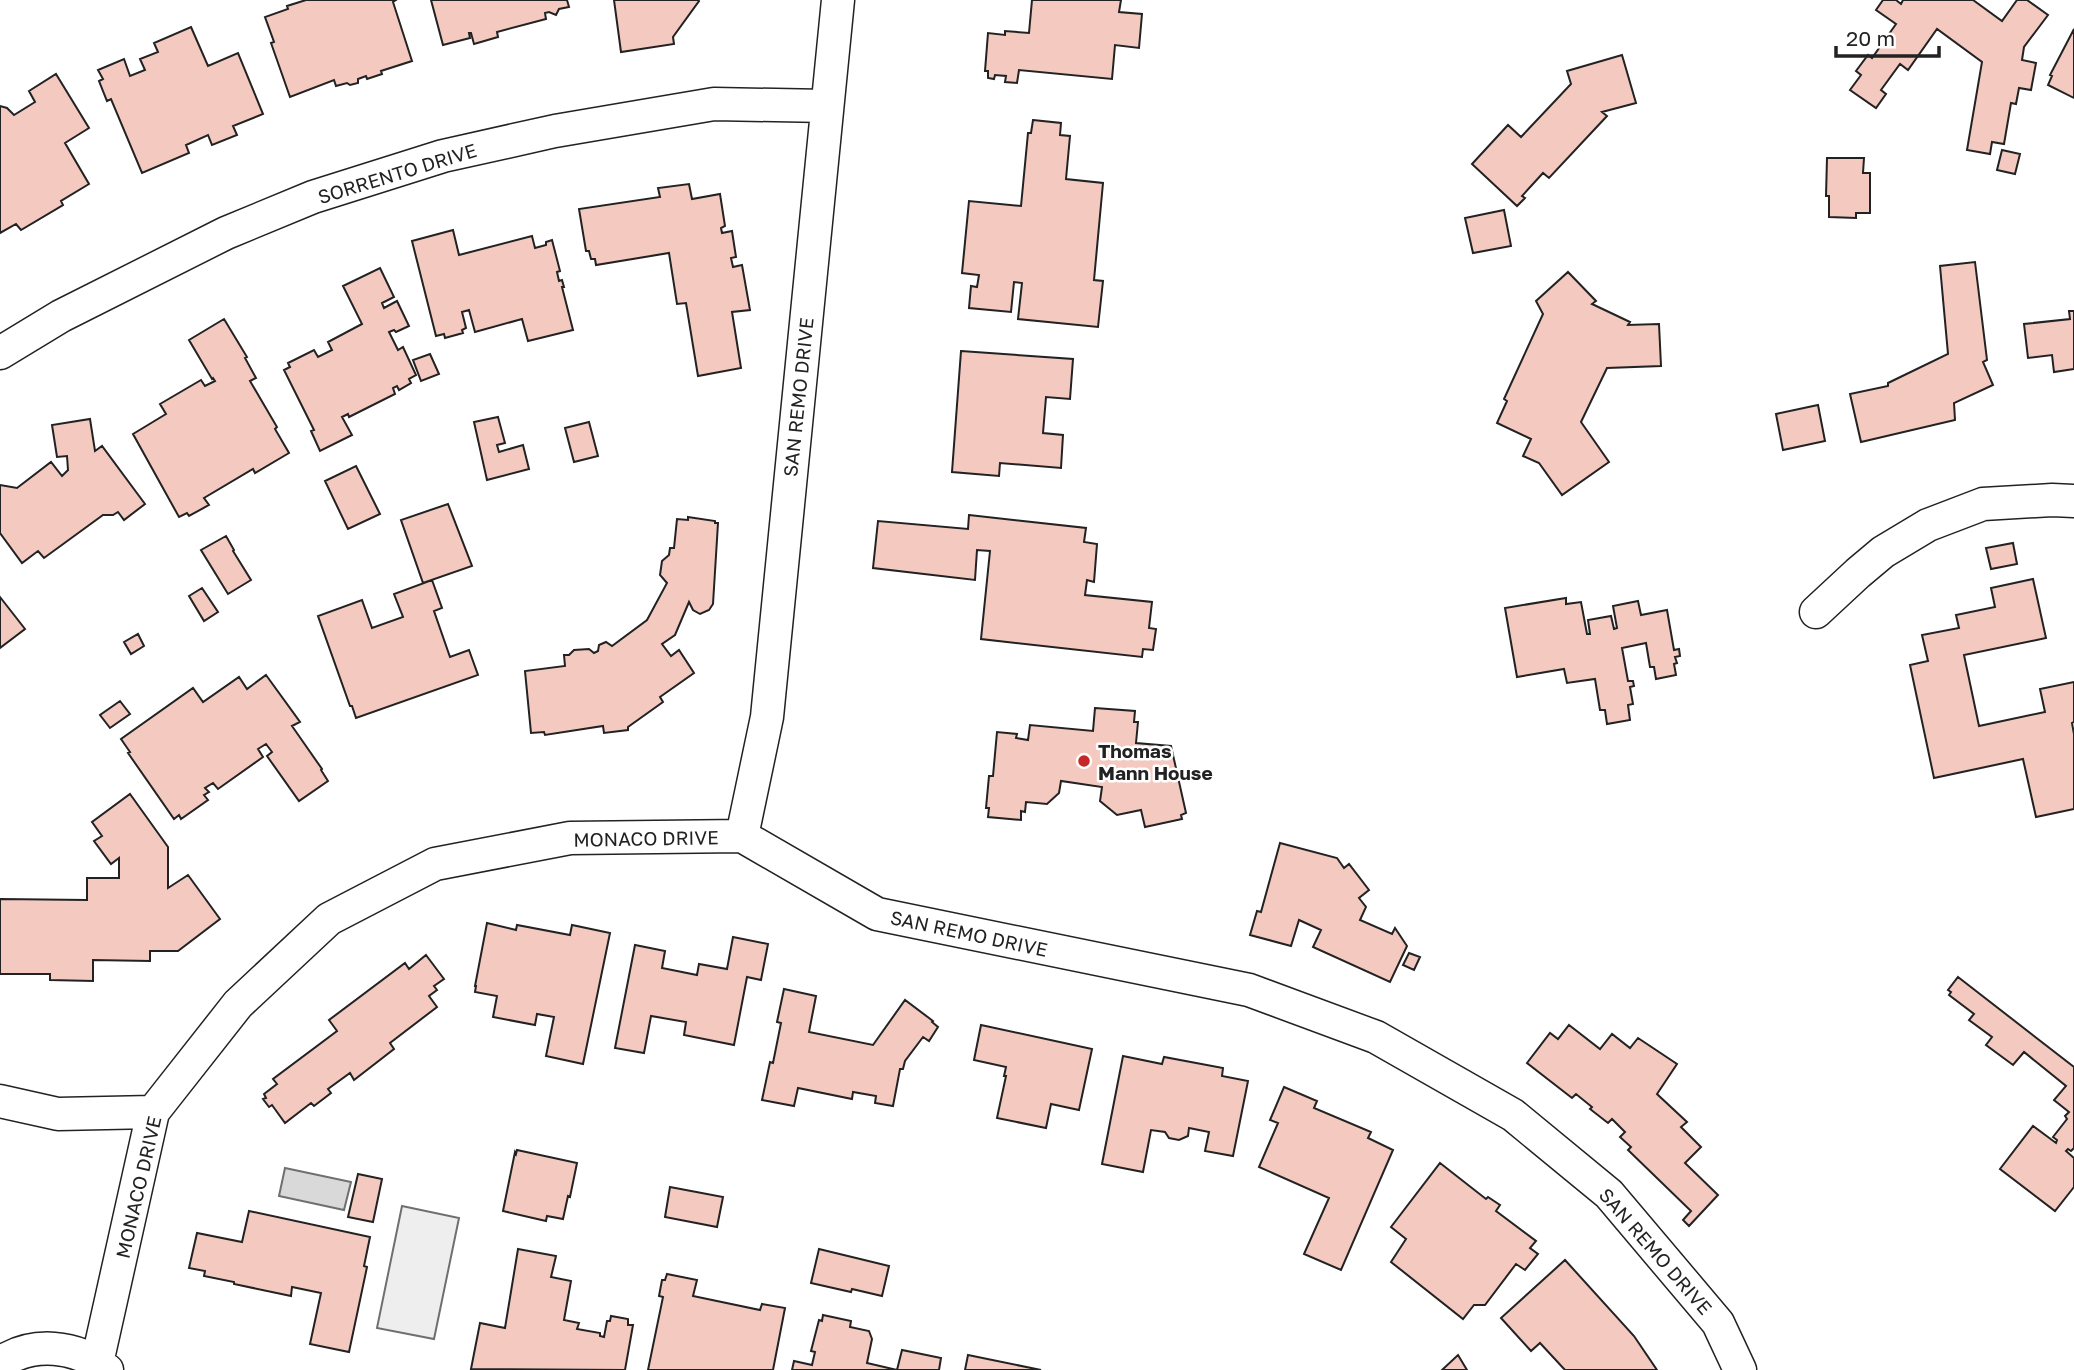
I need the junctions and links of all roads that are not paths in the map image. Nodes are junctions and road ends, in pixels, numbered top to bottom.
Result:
1 (838, 0) edge
2 (827, 106) junction
3 (0, 353) edge
4 (2074, 501) edge
5 (1816, 612) dead end
6 (742, 836) junction
7 (0, 1101) edge
8 (153, 1112) junction
9 (0, 1363) edge
10 (102, 1366) edge
11 (1740, 1370) edge

1 - 2 street, SAN REMO DRIVE
2 - 3 street, SORRENTO DRIVE
2 - 6 street, SAN REMO DRIVE
4 - 5 street
6 - 8 street, MONACO DRIVE
6 - 11 street, SAN REMO DRIVE
7 - 8 street
8 - 10 street, MONACO DRIVE
9 - 10 street

